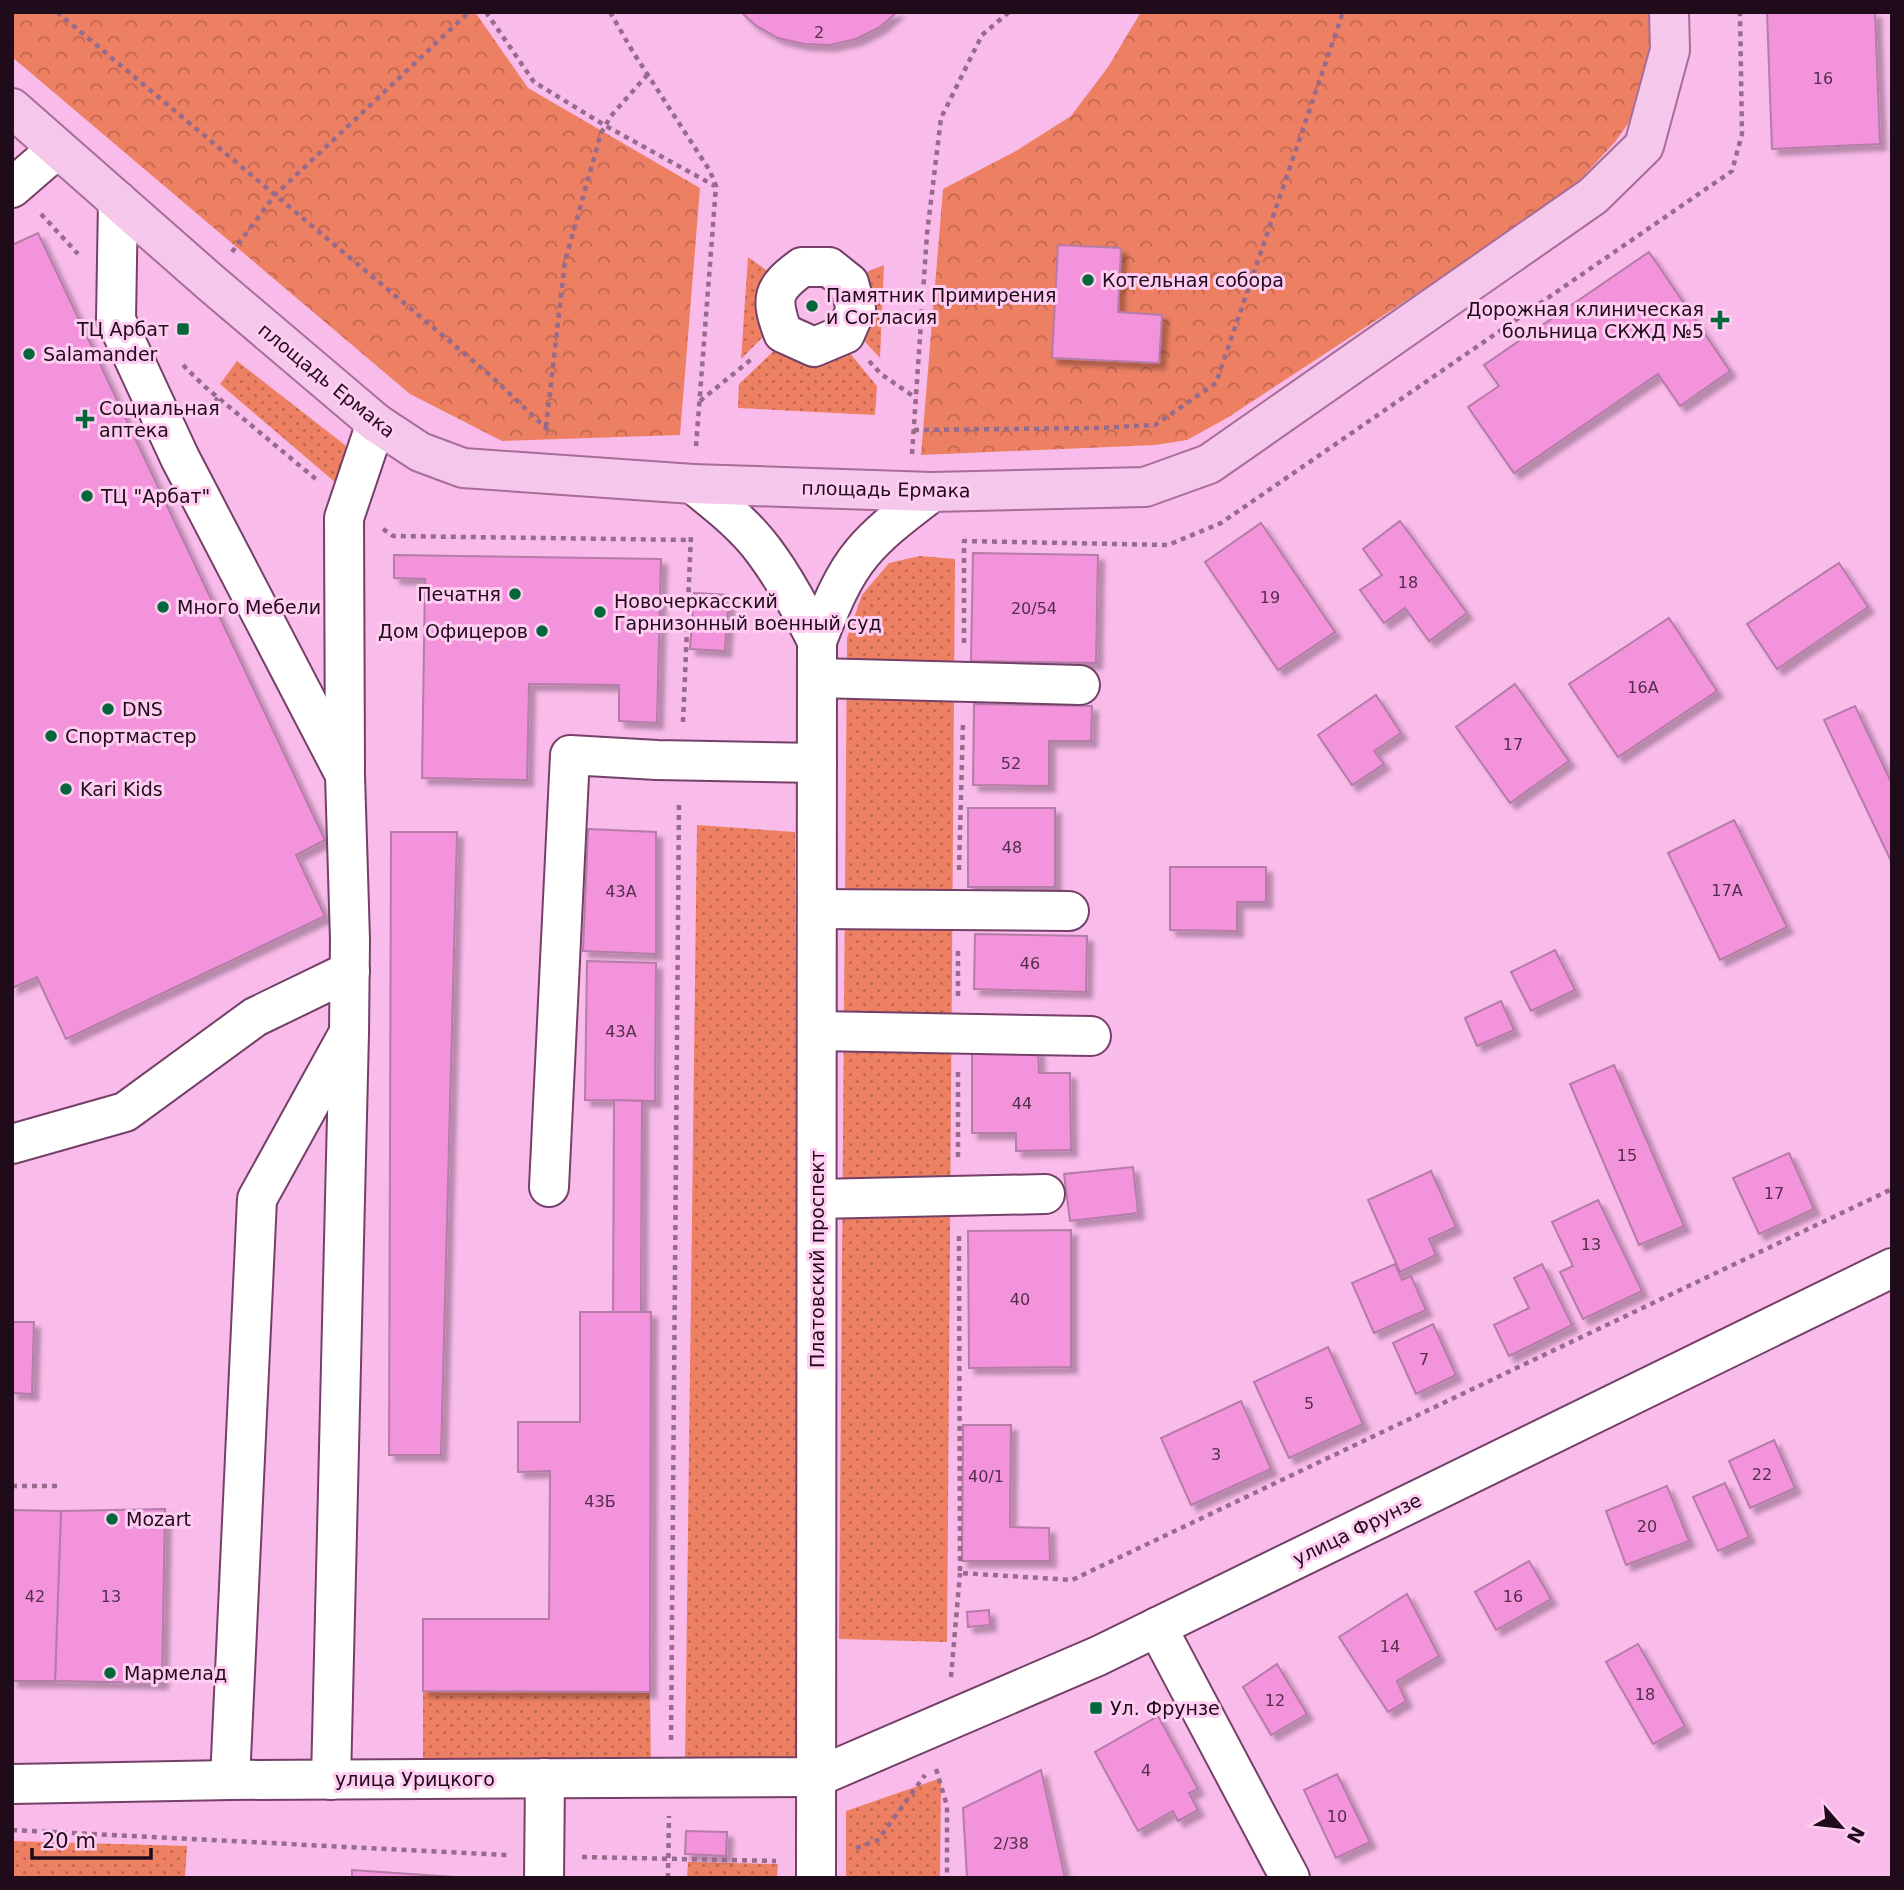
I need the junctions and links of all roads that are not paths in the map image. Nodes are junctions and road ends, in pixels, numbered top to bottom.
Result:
1 (1669, 12) edge
2 (12, 108) edge
3 (12, 132) edge
4 (54, 145) junction
5 (12, 187) edge
6 (117, 201) junction
7 (376, 423) junction
8 (693, 484) junction
9 (933, 492) junction
10 (817, 659) junction
11 (1080, 685) dead end
12 (817, 764) junction
13 (345, 775) junction
14 (817, 909) junction
15 (1069, 911) dead end
16 (350, 971) junction
17 (817, 1031) junction
18 (349, 1033) junction
19 (1091, 1036) dead end
20 (12, 1144) edge
21 (549, 1187) dead end
22 (1045, 1194) dead end
23 (817, 1199) junction
24 (1892, 1268) edge
25 (1157, 1627) junction
26 (817, 1777) junction
27 (545, 1779) junction
28 (230, 1780) junction
29 (331, 1780) junction
30 (12, 1784) edge
31 (544, 1878) edge
32 (816, 1878) edge
33 (1290, 1878) edge

1 - 9 main road, площадь Ермака
2 - 4 main road, площадь Ермака
3 - 4 street
4 - 5 street
4 - 6 main road, площадь Ермака
6 - 7 main road, площадь Ермака
6 - 13 street
7 - 8 main road, площадь Ермака
7 - 13 street
8 - 9 main road, площадь Ермака
8 - 10 street, Платовский проспект
9 - 10 street, Платовский проспект
10 - 11 street
10 - 12 street, Платовский проспект
12 - 14 street, Платовский проспект
12 - 21 street
13 - 16 street
14 - 15 street
14 - 17 street, Платовский проспект
16 - 18 street
16 - 20 street
17 - 19 street
17 - 23 street, Платовский проспект
18 - 28 street
18 - 29 street
22 - 23 street
23 - 26 street, Платовский проспект
24 - 25 street, улица Фрунзе
25 - 26 street, улица Фрунзе
25 - 33 street
26 - 27 street, улица Урицкого
26 - 32 street, Платовский проспект
27 - 29 street, улица Урицкого
27 - 31 street
28 - 29 street, улица Урицкого
28 - 30 street, улица Урицкого

